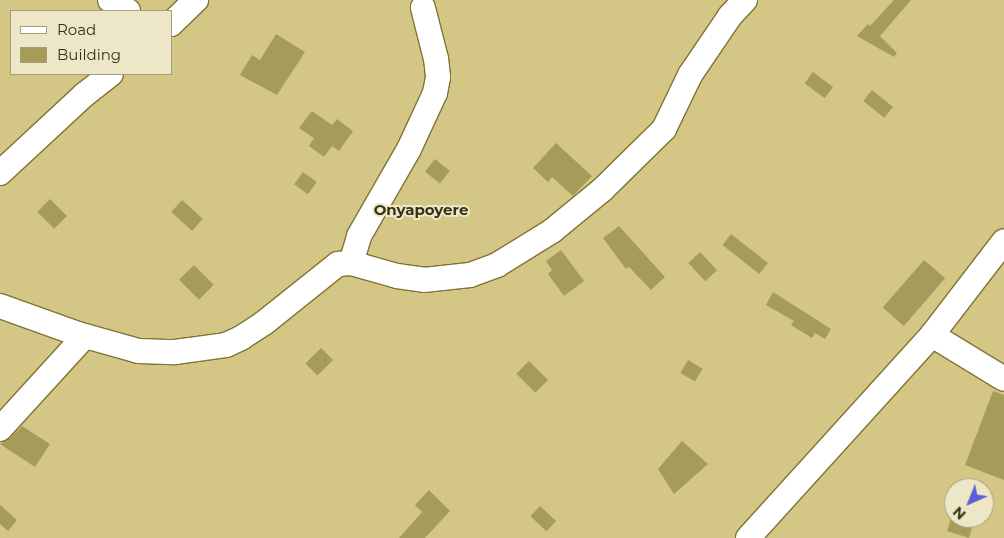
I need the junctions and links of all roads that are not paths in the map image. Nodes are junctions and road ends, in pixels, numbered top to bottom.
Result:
1 (110, 0) edge
2 (196, 0) edge
3 (744, 0) edge
4 (424, 8) dead end
5 (126, 10) edge
6 (172, 23) edge
7 (110, 75) edge
8 (0, 173) edge
9 (1004, 241) edge
10 (351, 262) junction
11 (0, 306) edge
12 (932, 335) junction
13 (85, 336) junction
14 (1004, 379) edge
15 (0, 429) edge
16 (748, 538) edge

1 - 5 street
2 - 6 street
3 - 10 street
4 - 10 street
7 - 8 street
9 - 12 street
10 - 13 street
11 - 13 street
12 - 14 street
12 - 16 street
13 - 15 street

